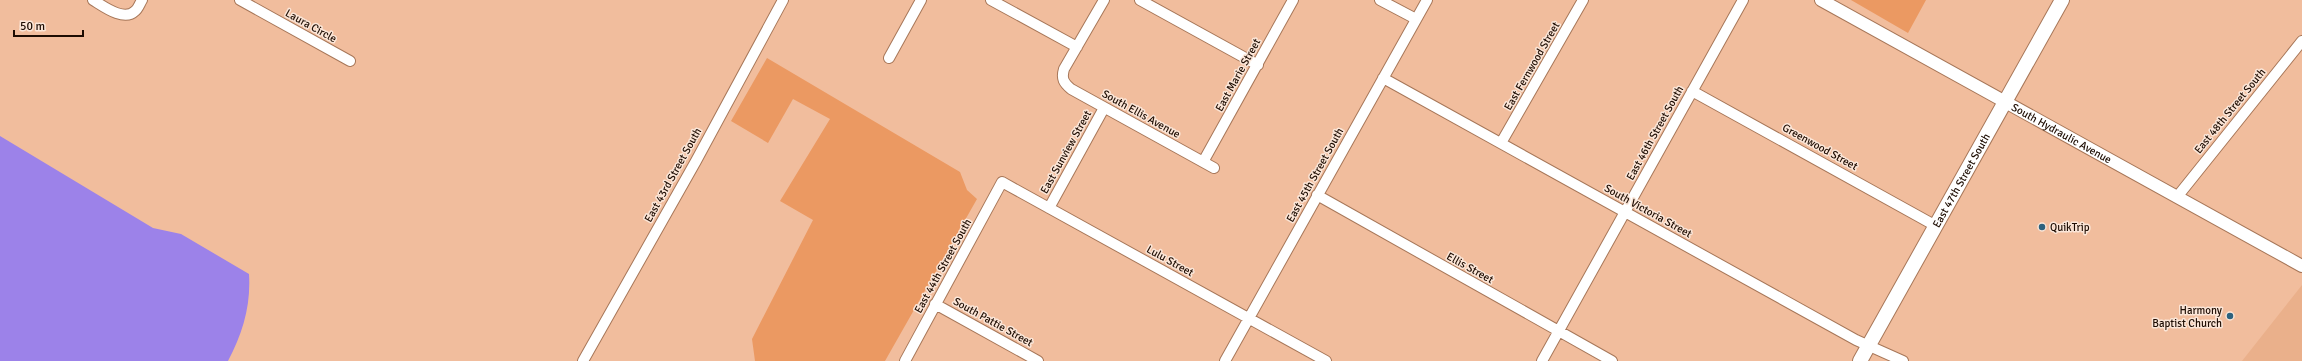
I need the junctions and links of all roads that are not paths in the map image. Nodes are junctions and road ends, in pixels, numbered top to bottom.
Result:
1 (93, 0) edge
2 (142, 0) edge
3 (240, 0) edge
4 (784, 0) edge
5 (921, 0) edge
6 (991, 0) edge
7 (1104, 0) edge
8 (1140, 0) edge
9 (1293, 0) edge
10 (1380, 0) edge
11 (1426, 0) edge
12 (1583, 0) edge
13 (1743, 0) edge
14 (1821, 0) edge
15 (2062, 0) edge
16 (1416, 19) junction
17 (2302, 41) edge
18 (1077, 47) junction
19 (889, 58) dead end
20 (350, 61) dead end
21 (1258, 65) junction
22 (1383, 78) junction
23 (1692, 90) junction
24 (2005, 102) junction
25 (1104, 108) junction
26 (1501, 143) junction
27 (1203, 162) junction
28 (1214, 168) dead end
29 (1002, 182) joint
30 (1317, 195) junction
31 (2177, 197) junction
32 (1049, 208) junction
33 (1625, 212) junction
34 (1936, 226) junction
35 (2302, 266) edge
36 (936, 304) junction
37 (1249, 318) junction
38 (1558, 331) junction
39 (1869, 345) junction
40 (583, 361) edge
41 (904, 361) edge
42 (1038, 361) edge
43 (1225, 361) edge
44 (1326, 361) edge
45 (1542, 361) edge
46 (1612, 361) edge
47 (1860, 361) edge
48 (1903, 361) edge

1 - 2 street
3 - 20 street, Laura Circle
4 - 40 street, East 43rd Street South
5 - 19 street
6 - 18 street
7 - 18 street
8 - 21 street
9 - 21 street, East Marie Street
10 - 16 street
11 - 16 street, East 45th Street South
12 - 26 street, East Fernwood Street
13 - 23 street, East 46th Street South
14 - 24 street, South Hydraulic Avenue
15 - 24 main road, East 47th Street South
16 - 22 street, East 45th Street South
17 - 31 street, East 48th Street South
18 - 25 street, South Ellis Avenue
21 - 27 street, East Marie Street
22 - 26 street, South Victoria Street
22 - 30 street, East 45th Street South
23 - 33 street, East 46th Street South
23 - 34 street, Greenwood Street
24 - 31 street, South Hydraulic Avenue
24 - 34 main road, East 47th Street South
25 - 27 street, South Ellis Avenue
25 - 32 street, East Sunview Street
26 - 33 street, South Victoria Street
27 - 28 street, South Ellis Avenue
29 - 32 street, Lulu Street
29 - 36 street, East 44th Street South
30 - 37 street, East 45th Street South
30 - 38 street, Ellis Street
31 - 35 street, South Hydraulic Avenue
32 - 37 street, Lulu Street
33 - 38 street, East 46th Street South
33 - 39 street, South Victoria Street
34 - 39 main road, East 47th Street South
36 - 41 street, East 44th Street South
36 - 42 street, South Pattie Street
37 - 43 street, East 45th Street South
37 - 44 street, Lulu Street
38 - 45 street, East 46th Street South
38 - 46 street, Ellis Street
39 - 47 main road, East 47th Street South
39 - 48 street, South Victoria Street

